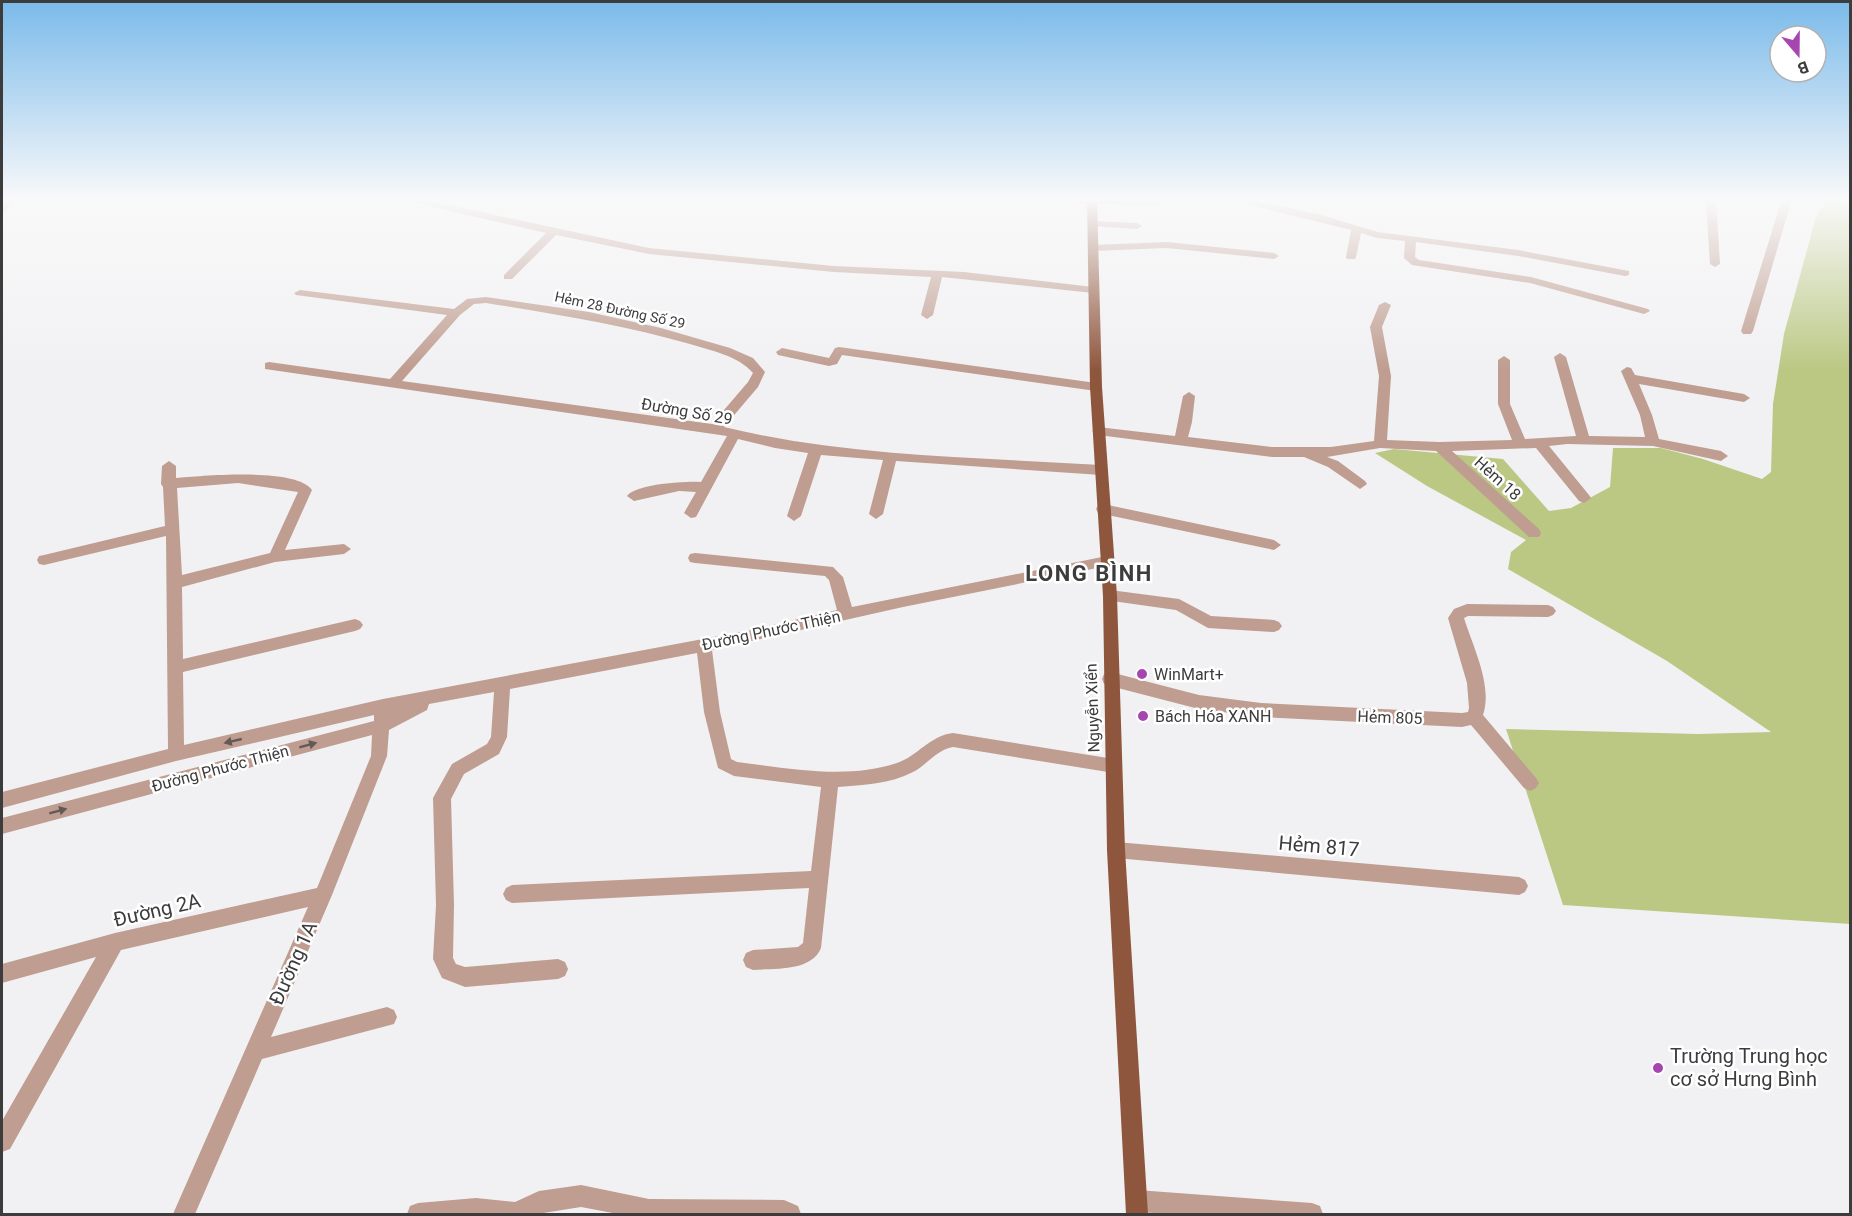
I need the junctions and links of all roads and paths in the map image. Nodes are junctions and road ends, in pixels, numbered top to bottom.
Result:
1 (529, 256) edge
2 (698, 256) edge
3 (1093, 256) edge
4 (1409, 256) edge
5 (1545, 256) edge
6 (1714, 256) edge
7 (1770, 256) edge
8 (1715, 264) dead end
9 (1625, 273) dead end
10 (938, 274) junction
11 (508, 277) dead end
12 (1093, 290) junction
13 (300, 293) dead end
14 (1385, 305) dead end
15 (1644, 311) dead end
16 (456, 313) junction
17 (927, 315) dead end
18 (1748, 331) dead end
19 (782, 352) dead end
20 (1560, 357) dead end
21 (1504, 360) dead end
22 (268, 366) dead end
23 (394, 382) junction
24 (1096, 387) junction
25 (1189, 396) dead end
26 (1744, 398) dead end
27 (715, 429) junction
28 (1098, 431) junction
29 (734, 435) junction
30 (1584, 440) junction
31 (1180, 441) junction
32 (1653, 442) junction
33 (1539, 443) junction
34 (1380, 444) junction
35 (1520, 444) junction
36 (1439, 447) junction
37 (816, 450) junction
38 (1305, 452) junction
39 (1722, 456) dead end
40 (890, 457) junction
41 (168, 466) dead end
42 (1101, 470) junction
43 (168, 484) junction
44 (1360, 484) dead end
45 (705, 487) junction
46 (634, 496) dead end
47 (1584, 498) dead end
48 (1103, 508) junction
49 (691, 513) dead end
50 (876, 514) dead end
51 (794, 516) dead end
52 (173, 529) junction
53 (1534, 533) dead end
54 (1274, 545) dead end
55 (344, 549) dead end
56 (275, 557) junction
57 (695, 558) dead end
58 (44, 560) dead end
59 (1107, 561) junction
60 (174, 583) junction
61 (1110, 596) junction
62 (1548, 611) dead end
63 (846, 614) junction
64 (355, 625) dead end
65 (1274, 626) dead end
66 (704, 645) junction
67 (175, 667) junction
68 (1110, 679) junction
69 (502, 684) junction
70 (434, 698) junction
71 (383, 706) junction
72 (1474, 717) junction
73 (381, 726) junction
74 (176, 754) junction
75 (1113, 766) junction
76 (830, 780) junction
77 (1530, 783) dead end
78 (2, 800) edge
79 (2, 826) edge
80 (1116, 850) junction
81 (819, 879) junction
82 (1519, 886) dead end
83 (512, 894) dead end
84 (323, 895) junction
85 (115, 942) junction
86 (753, 960) dead end
87 (558, 969) dead end
88 (2, 973) edge
89 (387, 1017) dead end
90 (255, 1052) junction
91 (2, 1141) edge
92 (1137, 1208) edge
93 (184, 1215) edge
94 (418, 1215) edge
95 (790, 1215) edge
96 (1312, 1215) edge

1 - 11 street
2 - 10 street
3 - 12 main road, Nguyễn Xiển
4 - 15 street
5 - 9 street
6 - 8 street
7 - 18 street
10 - 12 street
10 - 17 street
12 - 24 main road, Nguyễn Xiển
13 - 16 street
14 - 34 street
16 - 23 street, Hẻm 28 Đường Số 29
16 - 27 street, Hẻm 28 Đường Số 29
19 - 24 street
20 - 30 street
21 - 35 street
22 - 23 street, Đường Số 29
23 - 27 street, Đường Số 29
24 - 28 main road, Nguyễn Xiển
25 - 31 street
26 - 32 street
27 - 29 street, Đường Số 29
28 - 31 street
28 - 42 main road, Nguyễn Xiển
29 - 37 street, Đường Số 29
29 - 45 street
30 - 32 street
30 - 33 street
31 - 38 street
32 - 39 street
33 - 35 street
33 - 47 street
34 - 36 street
34 - 38 street
35 - 36 street
36 - 53 street, Hẻm 18
37 - 40 street, Đường Số 29
37 - 51 street
38 - 44 street
40 - 42 street, Đường Số 29
40 - 50 street
41 - 43 street
42 - 48 main road, Nguyễn Xiển
43 - 52 street
43 - 56 street
45 - 46 street
45 - 49 street
48 - 54 street
48 - 59 main road, Nguyễn Xiển
52 - 58 street
52 - 60 street
55 - 56 street
56 - 60 street
57 - 63 street
59 - 61 main road, Nguyễn Xiển
59 - 63 street, Đường Phước Thiện
60 - 67 street
61 - 65 street
61 - 68 main road, Nguyễn Xiển
62 - 72 street
63 - 66 street, Đường Phước Thiện
64 - 67 street
66 - 69 street, Đường Phước Thiện
66 - 76 street
67 - 74 street
68 - 72 street, Hẻm 805
68 - 75 main road, Nguyễn Xiển
69 - 70 street, Đường Phước Thiện
69 - 87 street
70 - 71 street, Đường Phước Thiện
70 - 73 street, Đường Phước Thiện
71 - 73 street, Đường 1A
71 -> 74 street, Đường Phước Thiện
72 - 77 street
79 -> 73 street, Đường Phước Thiện
73 - 84 street, Đường 1A
74 - 78 street, Đường Phước Thiện
75 - 76 street
75 - 80 main road, Nguyễn Xiển
76 - 81 street
80 - 82 street, Hẻm 817
80 - 92 main road, Nguyễn Xiển
81 - 83 street
81 - 86 street
84 - 85 street, Đường 2A
84 - 90 street, Đường 1A
85 - 88 street, Đường 2A
85 - 91 street
89 - 90 street
90 - 93 street, Đường 1A
92 - 96 street
94 - 95 street

